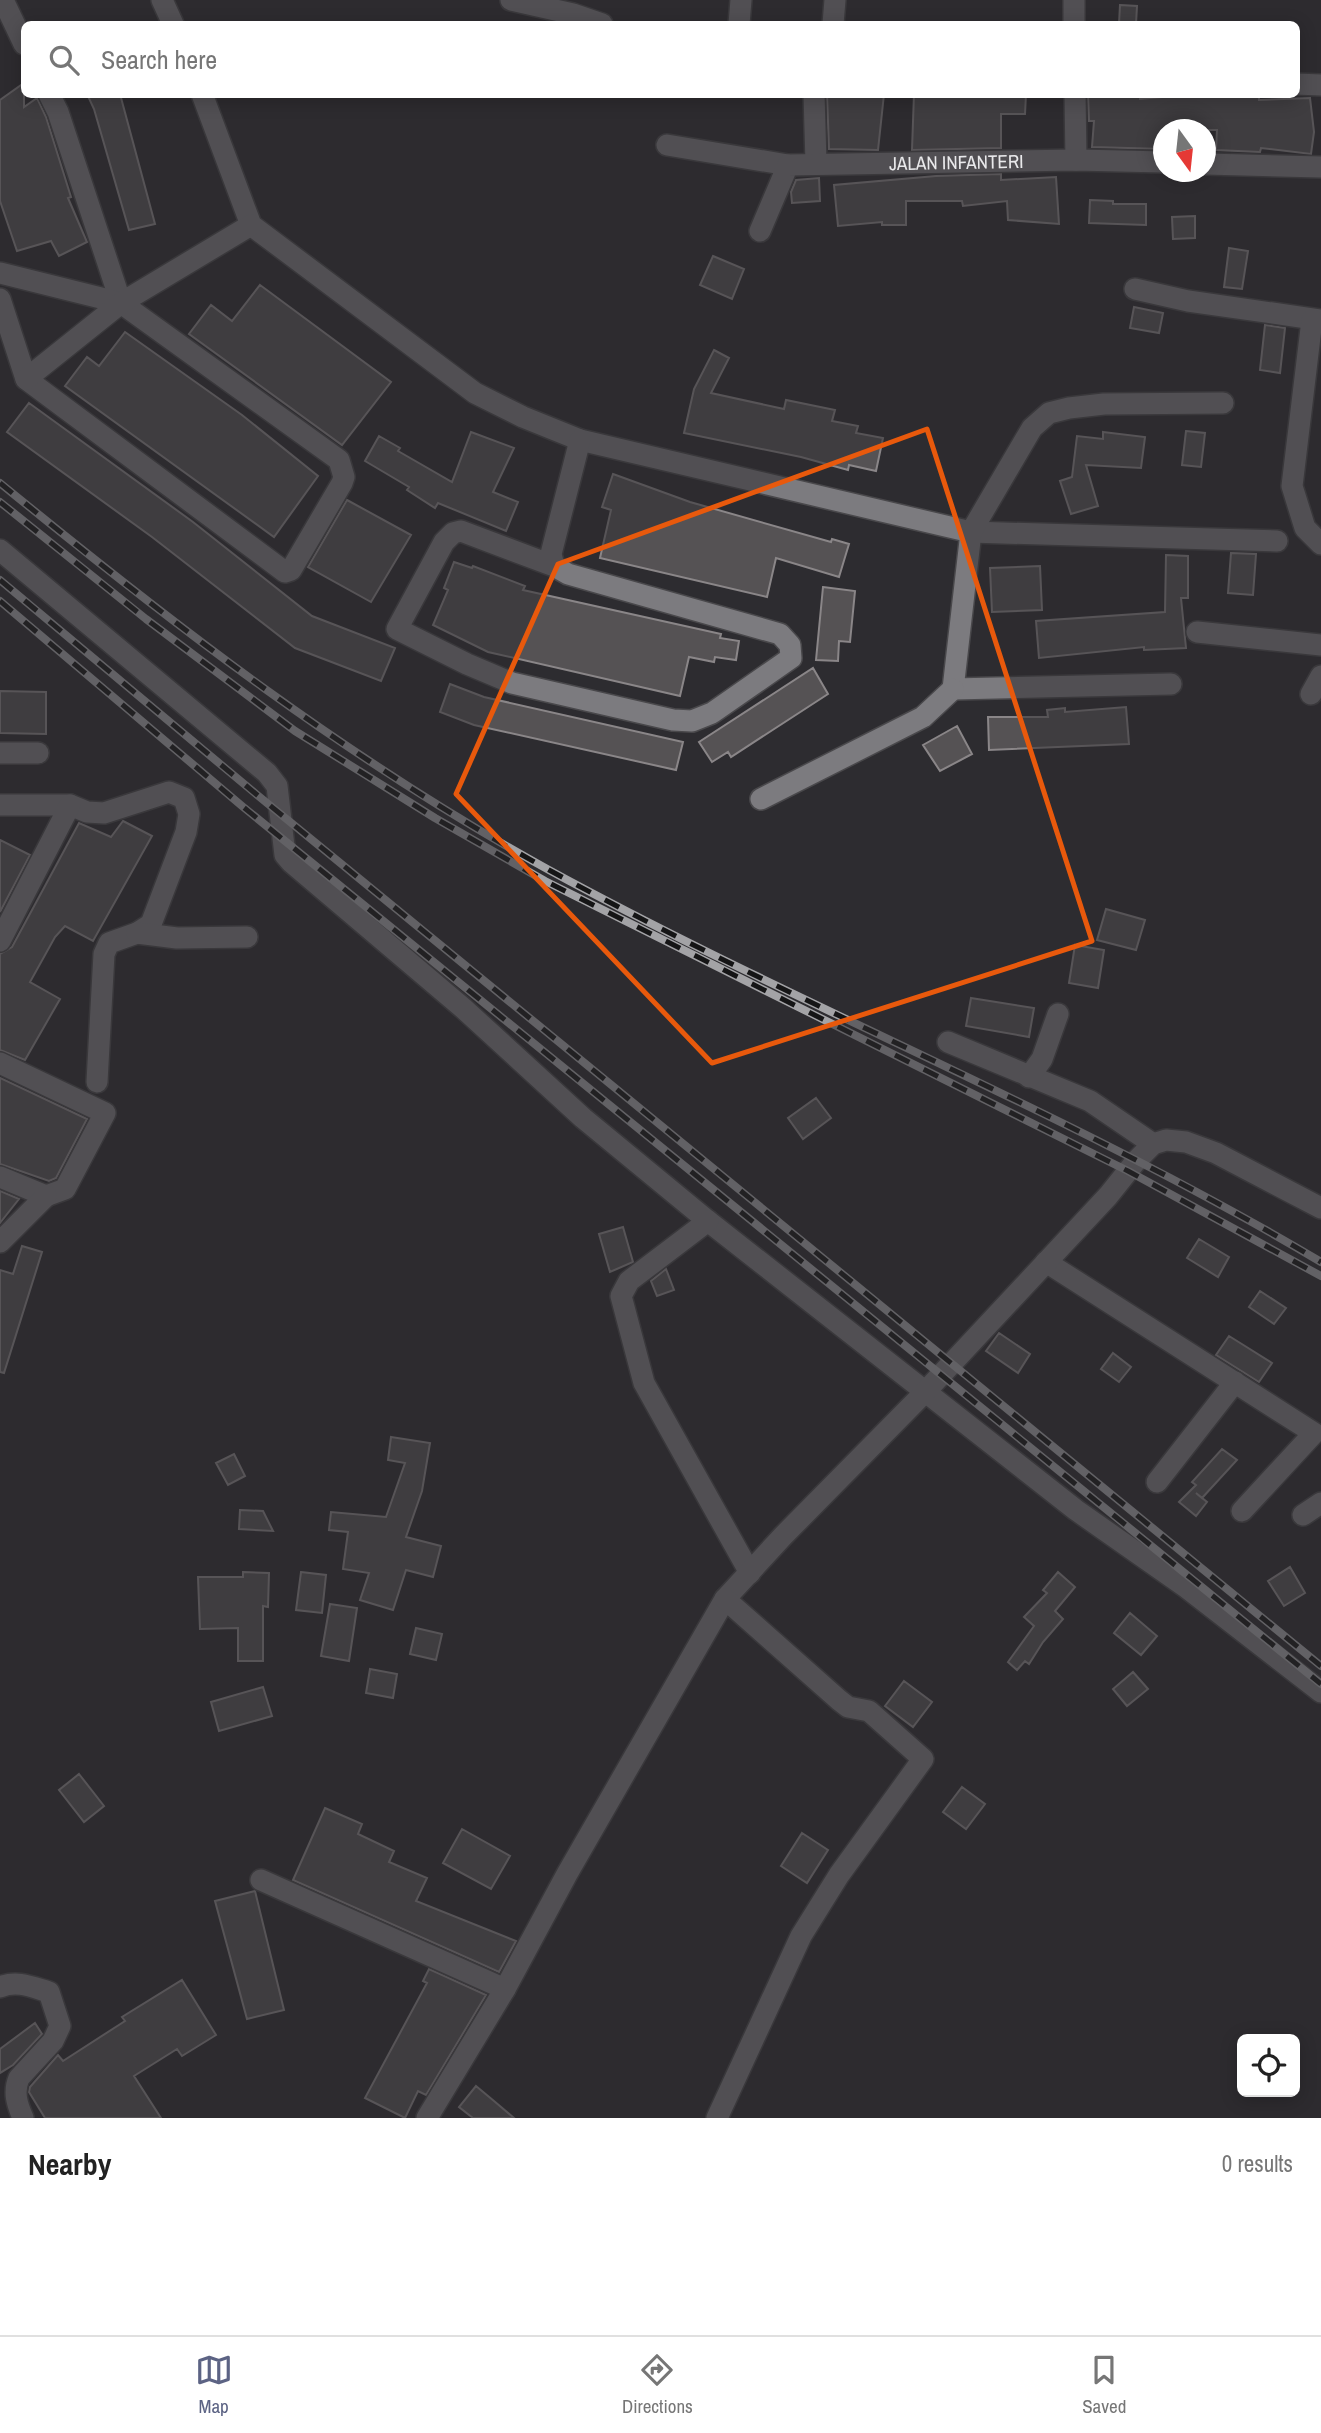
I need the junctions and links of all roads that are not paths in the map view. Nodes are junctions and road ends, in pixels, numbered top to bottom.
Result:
1 (3, 0) edge
2 (162, 0) edge
3 (511, 0) edge
4 (741, 0) edge
5 (835, 0) edge
6 (1074, 0) edge
7 (574, 7) edge
8 (172, 21) edge
9 (597, 21) edge
10 (739, 21) edge
11 (834, 21) edge
12 (1074, 21) edge
13 (21, 38) edge
14 (1300, 84) edge
15 (1321, 85) edge
16 (51, 98) edge
17 (203, 98) edge
18 (814, 98) edge
19 (1075, 98) edge
20 (667, 145) dead end
21 (1076, 160) junction
22 (1153, 162) edge
23 (817, 163) junction
24 (1216, 164) edge
25 (788, 165) junction
26 (1321, 167) edge
27 (251, 225) junction
28 (760, 231) dead end
29 (0, 273) edge
30 (1135, 289) dead end
31 (0, 299) edge
32 (121, 303) junction
33 (1316, 320) edge
34 (26, 379) junction
35 (1223, 403) dead end
36 (580, 440) junction
37 (971, 532) junction
38 (1277, 541) dead end
39 (1321, 544) edge
40 (0, 550) edge
41 (554, 566) junction
42 (1197, 632) dead end
43 (1321, 645) edge
44 (1171, 684) dead end
45 (953, 690) junction
46 (0, 753) edge
47 (38, 753) dead end
48 (761, 799) dead end
49 (0, 805) edge
50 (70, 805) junction
51 (138, 933) junction
52 (247, 937) dead end
53 (0, 941) edge
54 (1058, 1014) dead end
55 (948, 1042) dead end
56 (0, 1063) edge
57 (1029, 1077) junction
58 (97, 1082) dead end
59 (1153, 1144) junction
60 (0, 1177) edge
61 (46, 1196) junction
62 (1321, 1208) edge
63 (708, 1222) junction
64 (0, 1242) edge
65 (1046, 1262) junction
66 (1235, 1382) junction
67 (926, 1391) junction
68 (1157, 1482) dead end
69 (1321, 1503) edge
70 (1242, 1511) dead end
71 (1303, 1515) dead end
72 (750, 1573) junction
73 (725, 1599) junction
74 (1321, 1692) edge
75 (261, 1880) dead end
76 (0, 1987) edge
77 (505, 1989) junction
78 (719, 2117) edge
79 (23, 2118) edge
80 (427, 2118) edge

1 - 13 street
2 - 8 street
3 - 7 street
4 - 10 street
5 - 11 street
6 - 12 street
7 - 9 street
14 - 15 street
16 - 32 street
17 - 27 street
18 - 23 street
19 - 21 street
20 - 25 street, JALAN INFANTERI
21 - 22 street, JALAN INFANTERI
21 - 23 street, JALAN INFANTERI
23 - 25 street, JALAN INFANTERI
24 - 26 street
25 - 28 street
27 - 32 street
27 - 36 street
29 - 32 street
30 - 33 street
31 - 34 street
32 - 34 street
32 - 34 street
33 - 39 street
35 - 37 street
36 - 37 street
36 - 41 street
37 - 38 street
37 - 45 street
40 - 63 street
41 - 41 street
42 - 43 street
44 - 45 street
45 - 48 street
46 - 47 street
49 - 50 street
50 - 51 street
50 - 53 street
51 - 52 street
51 - 58 street
54 - 57 street
55 - 57 street
56 - 61 street
57 - 59 street
59 - 62 street
59 - 65 street
60 - 61 street
61 - 64 street
63 - 67 street
63 - 72 street
65 - 66 street
65 - 67 street
66 - 68 street
66 - 70 street
67 - 72 street
67 - 74 street
69 - 71 street
72 - 73 street
73 - 77 street
73 - 78 street
75 - 77 street
76 - 79 street
77 - 80 street

